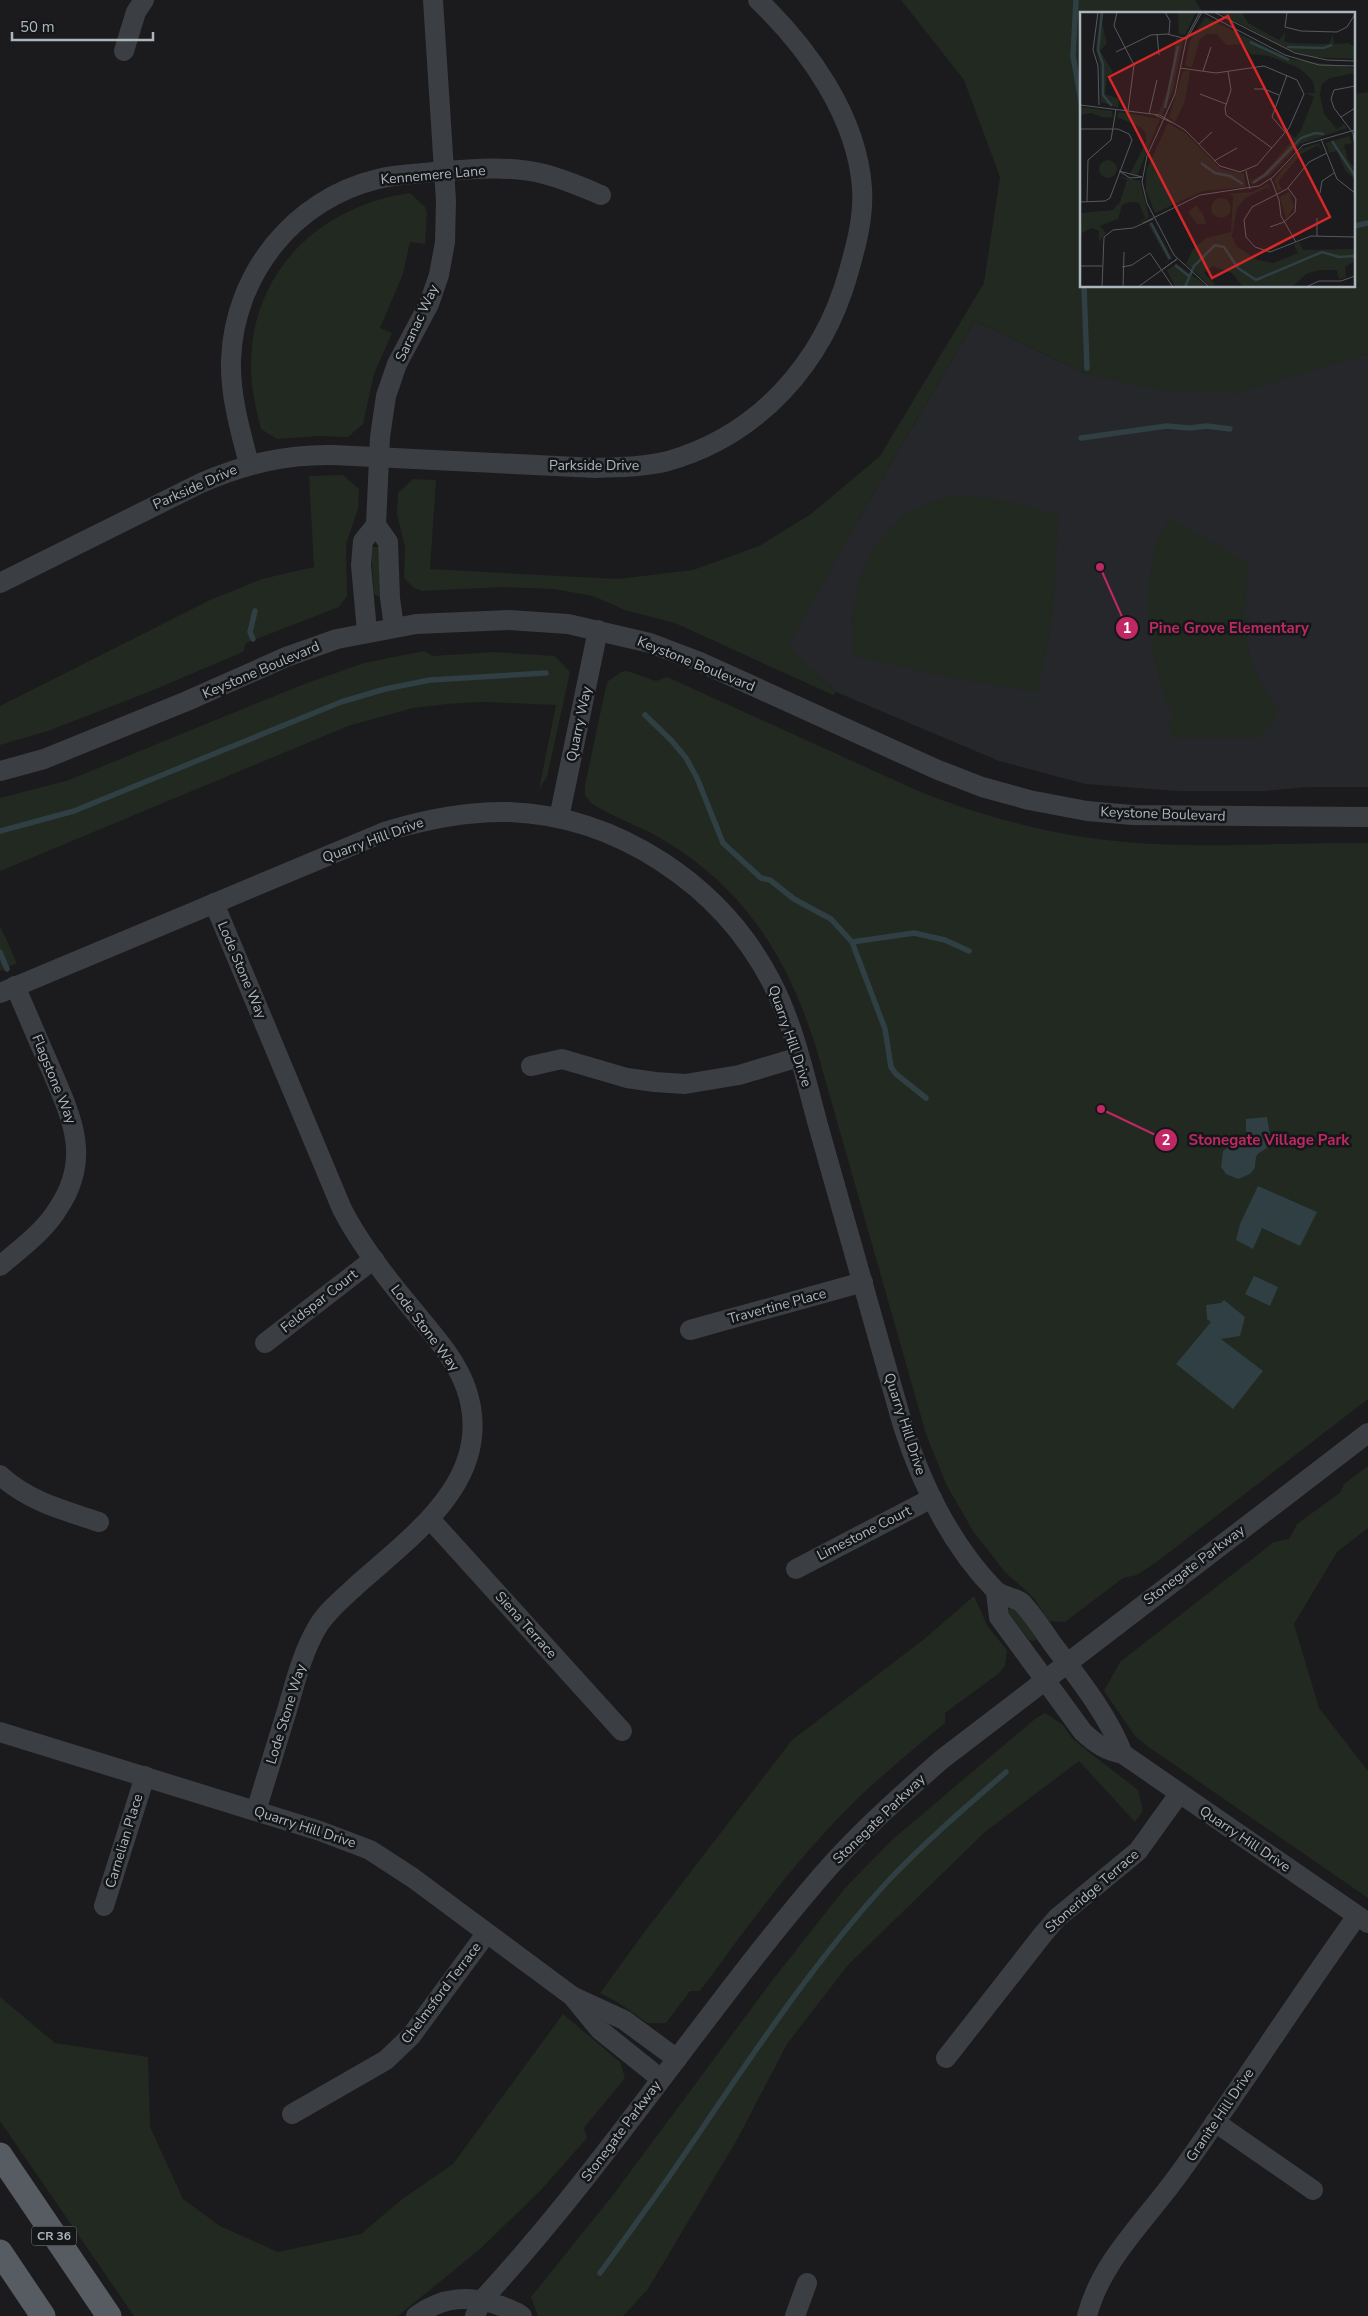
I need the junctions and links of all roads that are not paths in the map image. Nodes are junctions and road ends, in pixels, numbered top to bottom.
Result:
1 (144, 0) edge
2 (433, 0) edge
3 (758, 0) edge
4 (124, 52) dead end
5 (444, 171) junction
6 (601, 195) dead end
7 (379, 458) junction
8 (249, 464) junction
9 (376, 525) junction
10 (0, 583) edge
11 (394, 627) junction
12 (598, 630) junction
13 (367, 632) junction
14 (0, 771) edge
15 (1368, 816) edge
16 (559, 818) junction
17 (214, 903) junction
18 (8, 990) edge
19 (799, 1057) junction
20 (531, 1066) dead end
21 (374, 1259) junction
22 (0, 1266) edge
23 (863, 1282) junction
24 (690, 1330) dead end
25 (265, 1342) dead end
26 (1368, 1433) edge
27 (0, 1475) edge
28 (932, 1498) junction
29 (430, 1519) junction
30 (99, 1522) dead end
31 (796, 1568) dead end
32 (996, 1592) junction
33 (1066, 1662) junction
34 (1045, 1678) junction
35 (0, 1732) edge
36 (622, 1732) dead end
37 (1124, 1754) junction
38 (145, 1776) junction
39 (1180, 1794) junction
40 (256, 1812) junction
41 (104, 1906) dead end
42 (1363, 1919) edge
43 (486, 1934) junction
44 (572, 1996) junction
45 (946, 2058) dead end
46 (677, 2059) junction
47 (661, 2079) junction
48 (292, 2114) dead end
49 (1215, 2122) junction
50 (0, 2155) edge
51 (1313, 2190) dead end
52 (0, 2252) edge
53 (807, 2283) dead end
54 (483, 2311) edge
55 (43, 2316) edge
56 (108, 2316) edge
57 (416, 2316) edge
58 (522, 2316) edge
59 (795, 2316) edge
60 (1087, 2316) edge

1 - 4 street
2 - 5 street, Saranac Way
3 - 7 street, Parkside Drive
5 - 6 street, Kennemere Lane
5 - 7 street, Saranac Way
5 - 8 street, Kennemere Lane
7 - 8 street, Parkside Drive
7 - 9 street, Saranac Way
8 - 10 street, Parkside Drive
9 - 11 street
9 - 13 street
11 - 12 street, Keystone Boulevard
11 - 13 street, Keystone Boulevard
12 - 15 street, Keystone Boulevard
12 - 16 street, Quarry Way
13 - 14 street, Keystone Boulevard
16 - 17 street, Quarry Hill Drive
16 - 19 street, Quarry Hill Drive
17 - 18 street, Quarry Hill Drive
17 - 21 street, Lode Stone Way
18 - 22 street, Flagstone Way
19 - 20 street
19 - 23 street, Quarry Hill Drive
21 - 25 street, Feldspar Court
21 - 29 street, Lode Stone Way
23 - 24 street, Travertine Place
23 - 28 street, Quarry Hill Drive
26 - 33 street, Stonegate Parkway
27 - 30 street
28 - 31 street, Limestone Court
28 - 32 street, Quarry Hill Drive
29 - 36 street, Siena Terrace
29 - 40 street, Lode Stone Way
32 - 33 street, Quarry Hill Drive
32 - 34 street, Quarry Hill Drive
33 - 34 street, Stonegate Parkway
33 - 37 street, Quarry Hill Drive
34 - 37 street, Quarry Hill Drive
34 - 46 street, Stonegate Parkway
35 - 38 street, Quarry Hill Drive
37 - 39 street, Quarry Hill Drive
38 - 40 street, Quarry Hill Drive
38 - 41 street, Carnelian Place
39 - 42 street, Quarry Hill Drive
39 - 45 street, Stoneridge Terrace
40 - 43 street, Quarry Hill Drive
42 - 49 street, Granite Hill Drive
43 - 44 street, Quarry Hill Drive
43 - 48 street, Chelmsford Terrace
44 - 46 street, Quarry Hill Drive
44 - 47 street, Quarry Hill Drive
46 - 47 street, Stonegate Parkway
47 - 54 street, Stonegate Parkway
49 - 51 street
49 - 60 street, Granite Hill Drive
50 - 56 main road, CR 36
52 - 55 main road
53 - 59 street
54 - 57 street
54 - 58 street

